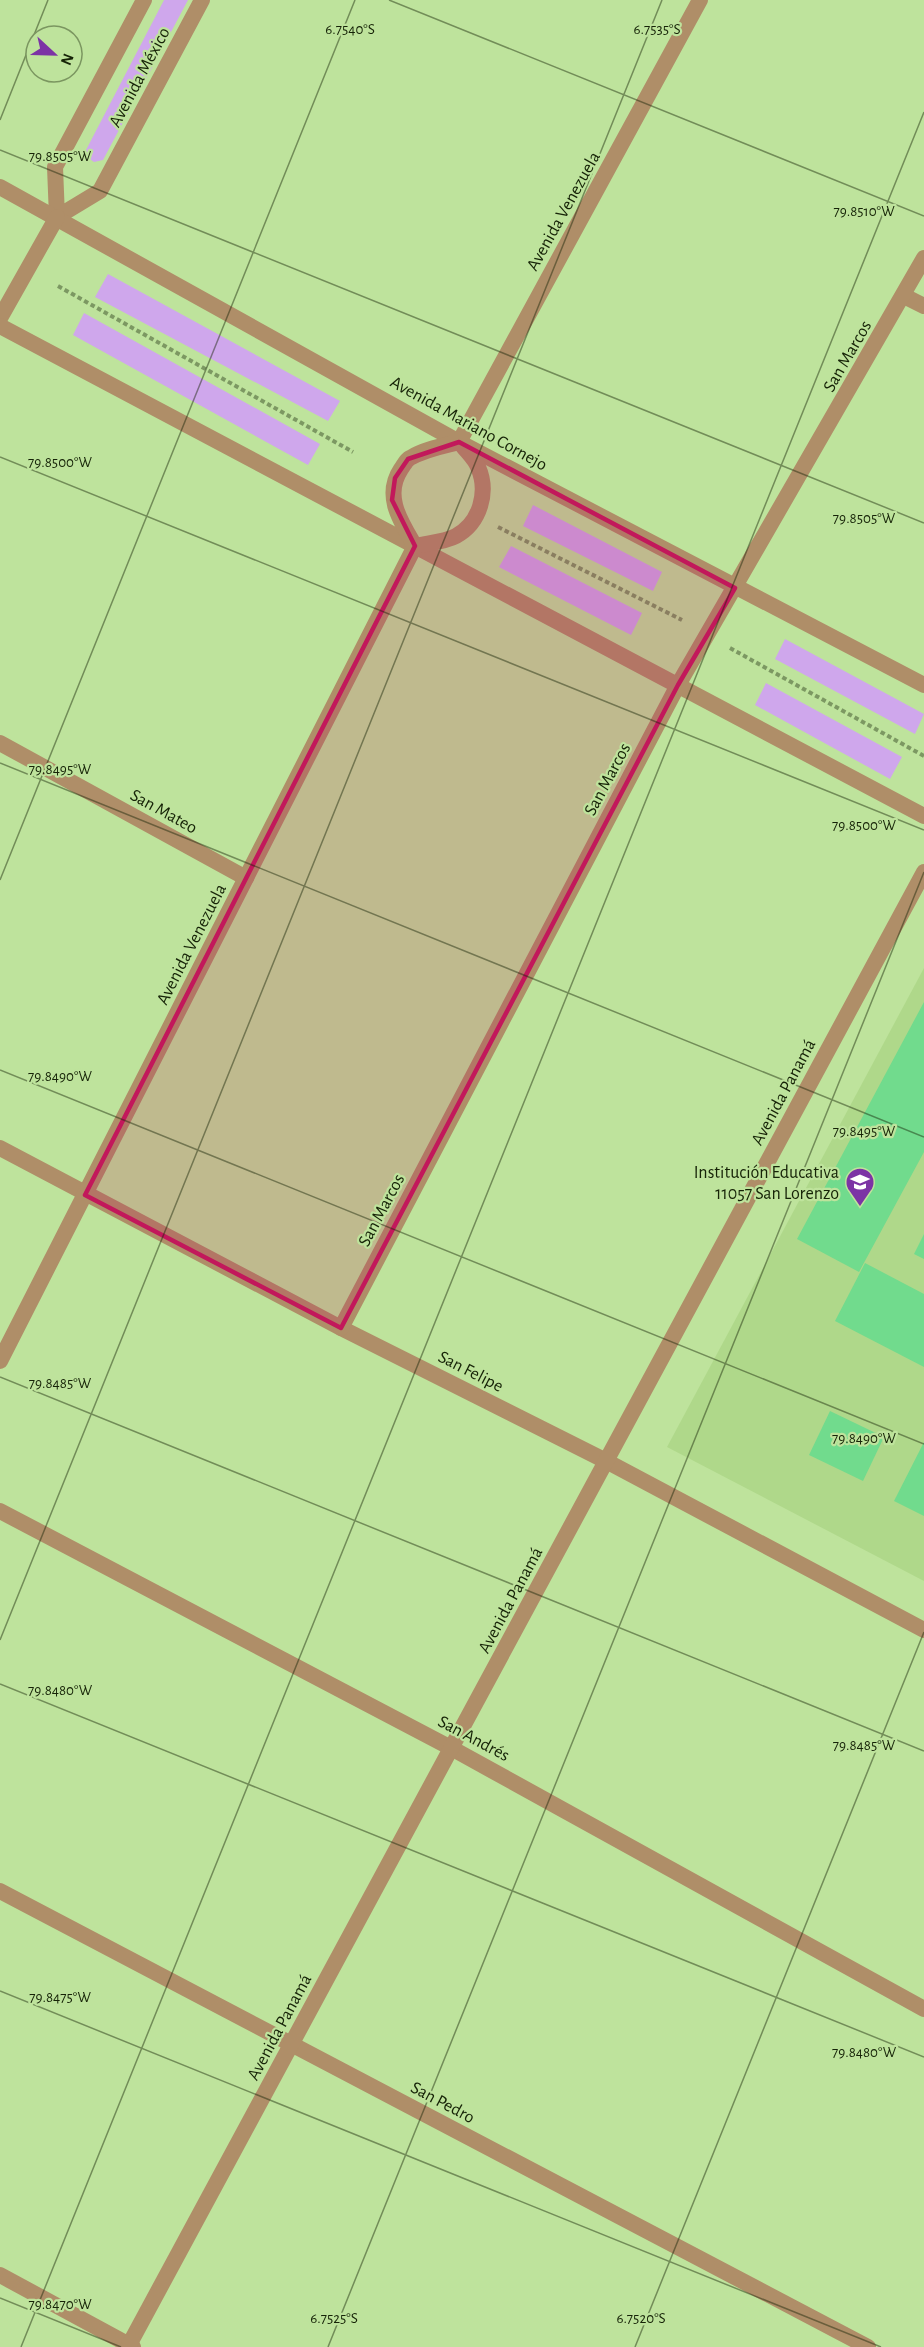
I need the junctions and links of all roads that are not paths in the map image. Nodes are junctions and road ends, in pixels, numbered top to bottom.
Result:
1 (144, 0) edge
2 (202, 0) edge
3 (700, 0) edge
4 (0, 187) edge
5 (57, 217) junction
6 (924, 258) edge
7 (904, 296) junction
8 (924, 306) edge
9 (0, 318) edge
10 (0, 326) edge
11 (459, 442) junction
12 (416, 546) junction
13 (735, 588) junction
14 (678, 685) junction
15 (924, 685) edge
16 (0, 743) edge
17 (924, 816) edge
18 (924, 872) edge
19 (246, 878) junction
20 (0, 1148) edge
21 (85, 1195) junction
22 (341, 1328) junction
23 (0, 1361) edge
24 (606, 1461) junction
25 (0, 1511) edge
26 (924, 1630) edge
27 (453, 1749) junction
28 (0, 1891) edge
29 (924, 2009) edge
30 (292, 2045) junction
31 (0, 2275) edge
32 (131, 2346) edge
33 (868, 2347) edge

1 - 5 street, Avenida México
2 - 5 street, Avenida México
3 - 11 street, Avenida Venezuela
4 - 5 street, Avenida Mariano Cornejo
5 - 9 street, Avenida México
5 - 11 street, Avenida Mariano Cornejo
6 - 7 street, San Marcos
7 - 8 street
7 - 13 street, San Marcos
10 - 12 street
11 - 12 street
11 - 12 street
11 - 13 street, Avenida Mariano Cornejo
12 - 14 street
12 - 19 street, Avenida Venezuela
13 - 14 street, San Marcos
13 - 15 street, Avenida Mariano Cornejo
14 - 17 street
14 - 22 street, San Marcos
16 - 19 street, San Mateo
18 - 24 street, Avenida Panamá
19 - 21 street, Avenida Venezuela
20 - 21 street, San Felipe
21 - 22 street, San Felipe
21 - 23 street, Avenida Venezuela
22 - 24 street, San Felipe
24 - 26 street, San Felipe
24 - 27 street, Avenida Panamá
25 - 27 street, San Andrés
27 - 29 street, San Andrés
27 - 30 street, Avenida Panamá
28 - 30 street, San Pedro
30 - 32 street, Avenida Panamá
30 - 33 street, San Pedro
31 - 32 street

